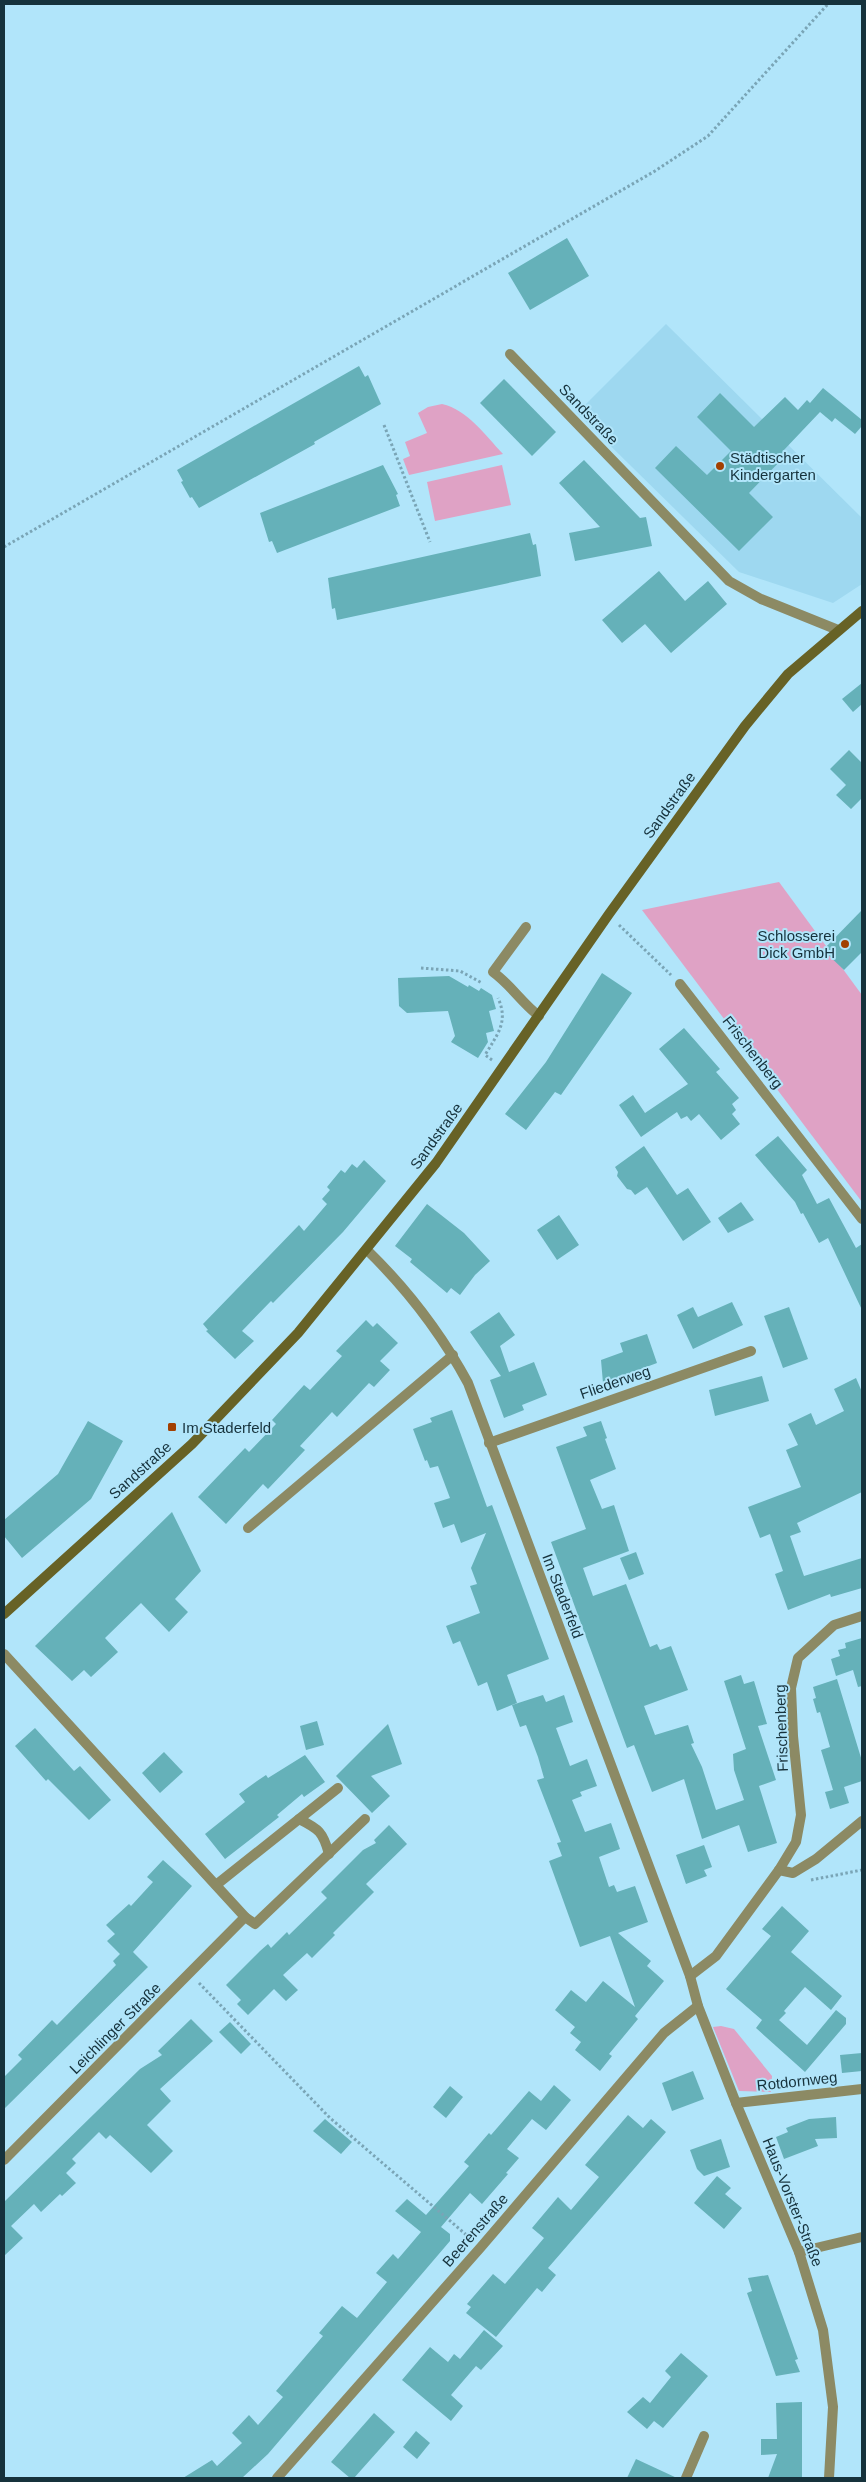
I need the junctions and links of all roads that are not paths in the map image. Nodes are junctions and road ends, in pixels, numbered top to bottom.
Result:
1 (510, 354) dead end
2 (862, 611) edge
3 (838, 630) junction
4 (526, 927) dead end
5 (680, 984) road end
6 (539, 1016) junction
7 (862, 1219) edge
8 (366, 1250) junction
9 (752, 1351) dead end
10 (453, 1355) junction
11 (489, 1443) junction
12 (248, 1528) dead end
13 (4, 1614) edge
14 (862, 1616) edge
15 (4, 1654) edge
16 (338, 1788) dead end
17 (299, 1819) junction
18 (365, 1819) dead end
19 (862, 1821) edge
20 (329, 1854) junction
21 (779, 1870) junction
22 (216, 1885) junction
23 (246, 1917) junction
24 (690, 1976) junction
25 (698, 2006) junction
26 (862, 2089) edge
27 (736, 2103) junction
28 (4, 2160) edge
29 (862, 2237) edge
30 (799, 2252) junction
31 (704, 2436) dead end
32 (277, 2478) edge
33 (686, 2478) edge
34 (829, 2478) edge

1 - 3 street, Sandstraße
2 - 3 street, Sandstraße
3 - 6 street, Sandstraße
4 - 6 street
5 - 7 street, Frischenberg
6 - 8 street, Sandstraße
8 - 10 street, Im Staderfeld
8 - 13 street, Sandstraße
9 - 11 street, Fliederweg
10 - 11 street, Im Staderfeld
10 - 12 street
11 - 24 street, Im Staderfeld
14 - 21 street, Frischenberg
15 - 22 street
16 - 17 street
17 - 20 street
17 - 22 street
18 - 20 street
19 - 21 street
20 - 23 street
21 - 24 street, Frischenberg
22 - 23 street
23 - 28 street, Leichlinger Straße
24 - 25 street, Haus-Vorster-Straße
25 - 27 street, Haus-Vorster-Straße
25 - 32 street, Beerenstraße
26 - 27 street, Rotdornweg
27 - 30 street, Haus-Vorster-Straße
29 - 30 street
30 - 34 street, Haus-Vorster-Straße
31 - 33 street

